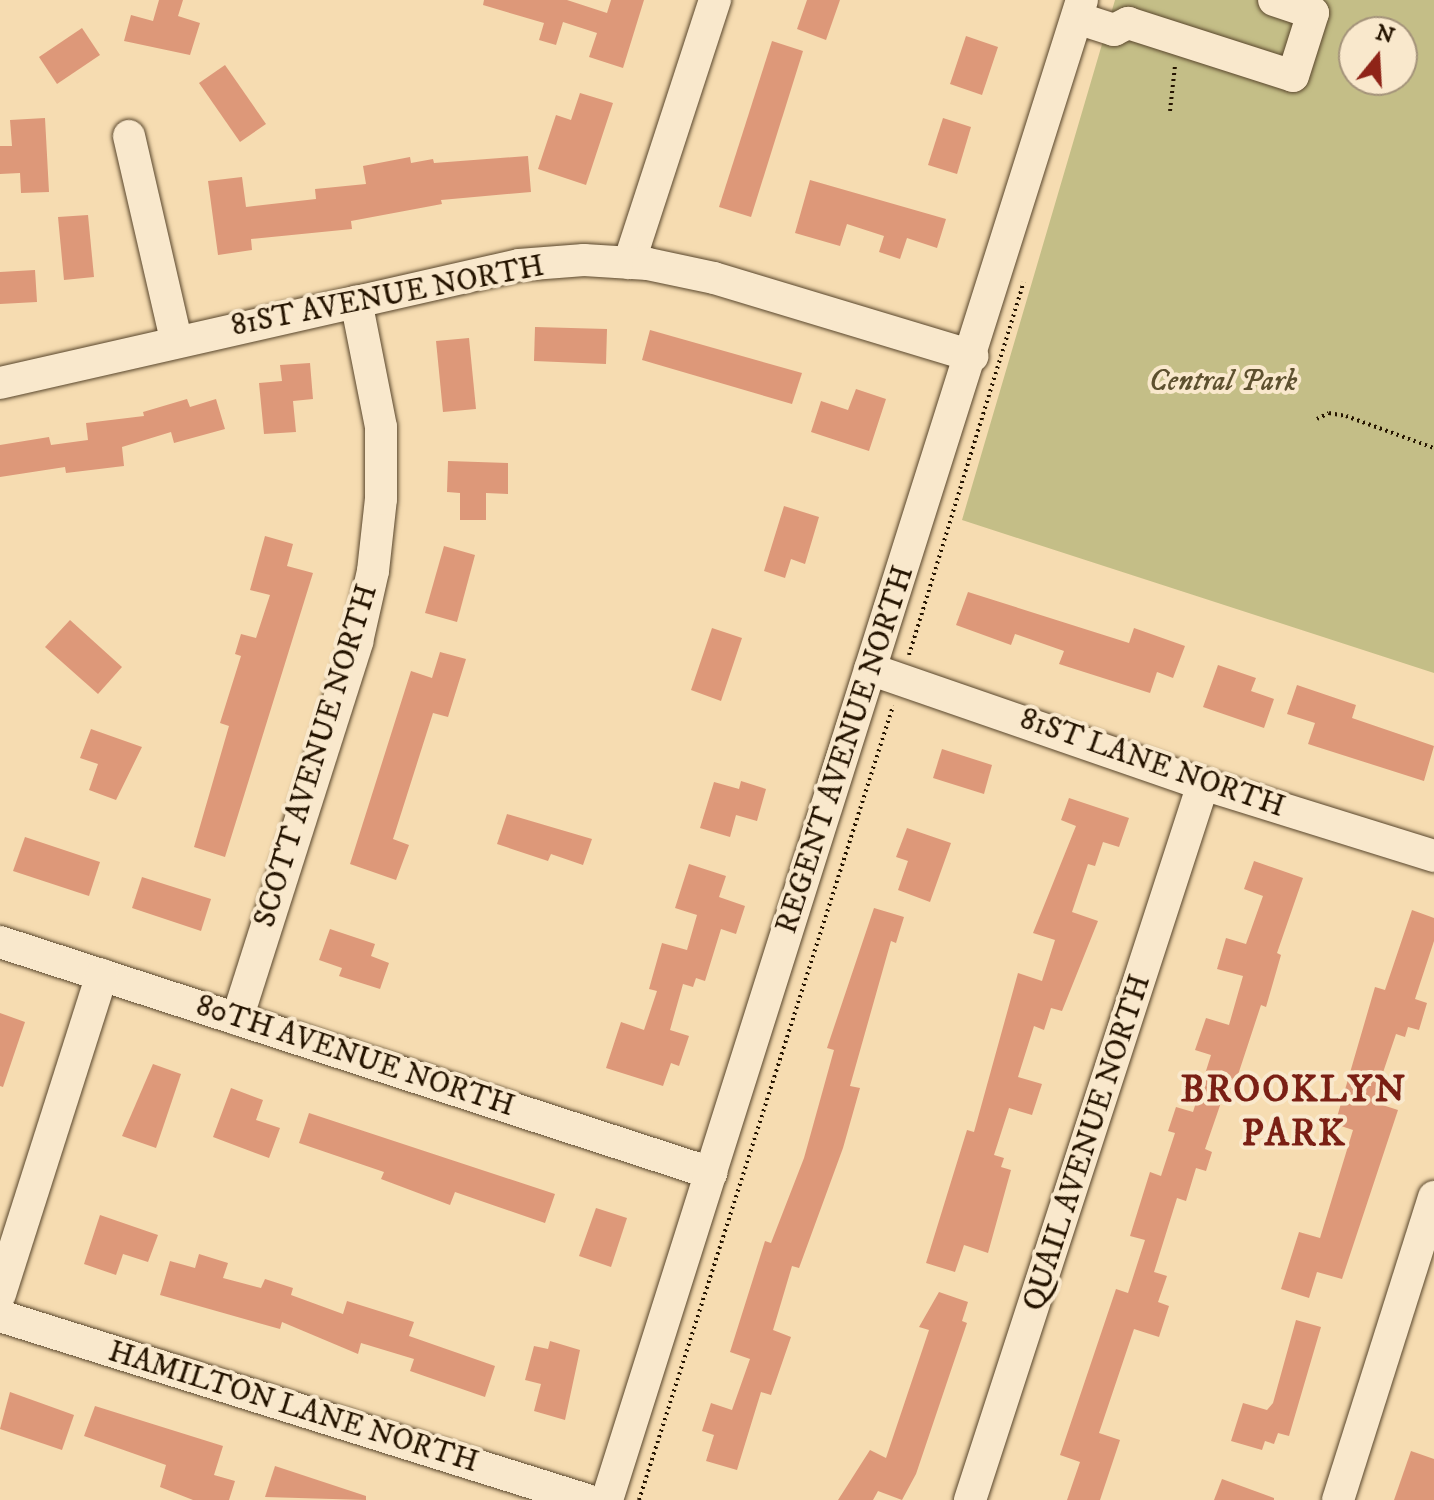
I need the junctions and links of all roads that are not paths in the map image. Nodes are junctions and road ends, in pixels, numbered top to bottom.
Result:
1 (715, 0) edge
2 (1274, 0) edge
3 (1080, 9) edge
4 (1132, 11) edge
5 (129, 136) dead end
6 (629, 263) junction
7 (356, 301) junction
8 (176, 340) junction
9 (972, 356) junction
10 (0, 383) edge
11 (870, 669) junction
12 (1203, 784) junction
13 (1434, 856) edge
14 (0, 942) edge
15 (102, 975) junction
16 (237, 1019) junction
17 (711, 1173) junction
18 (1434, 1197) edge
19 (0, 1294) edge
20 (0, 1316) edge
21 (587, 1500) edge
22 (607, 1500) edge
23 (970, 1500) edge
24 (1338, 1500) edge

1 - 6 street
2 - 4 street
3 - 4 street
3 - 9 street, REGENT AVENUE NORTH
5 - 8 street
6 - 7 street, 81ST AVENUE NORTH
6 - 9 street, 81ST AVENUE NORTH
7 - 8 street, 81ST AVENUE NORTH
7 - 16 street, SCOTT AVENUE NORTH
8 - 10 street, 81ST AVENUE NORTH
9 - 11 street, REGENT AVENUE NORTH
11 - 12 street, 81ST LANE NORTH
11 - 17 street, REGENT AVENUE NORTH
12 - 13 street, 81ST LANE NORTH
12 - 23 street, QUAIL AVENUE NORTH
14 - 15 street, 80TH AVENUE NORTH
15 - 16 street, 80TH AVENUE NORTH
15 - 19 street
16 - 17 street, 80TH AVENUE NORTH
17 - 22 street, REGENT AVENUE NORTH
18 - 24 street
20 - 21 street, HAMILTON LANE NORTH

